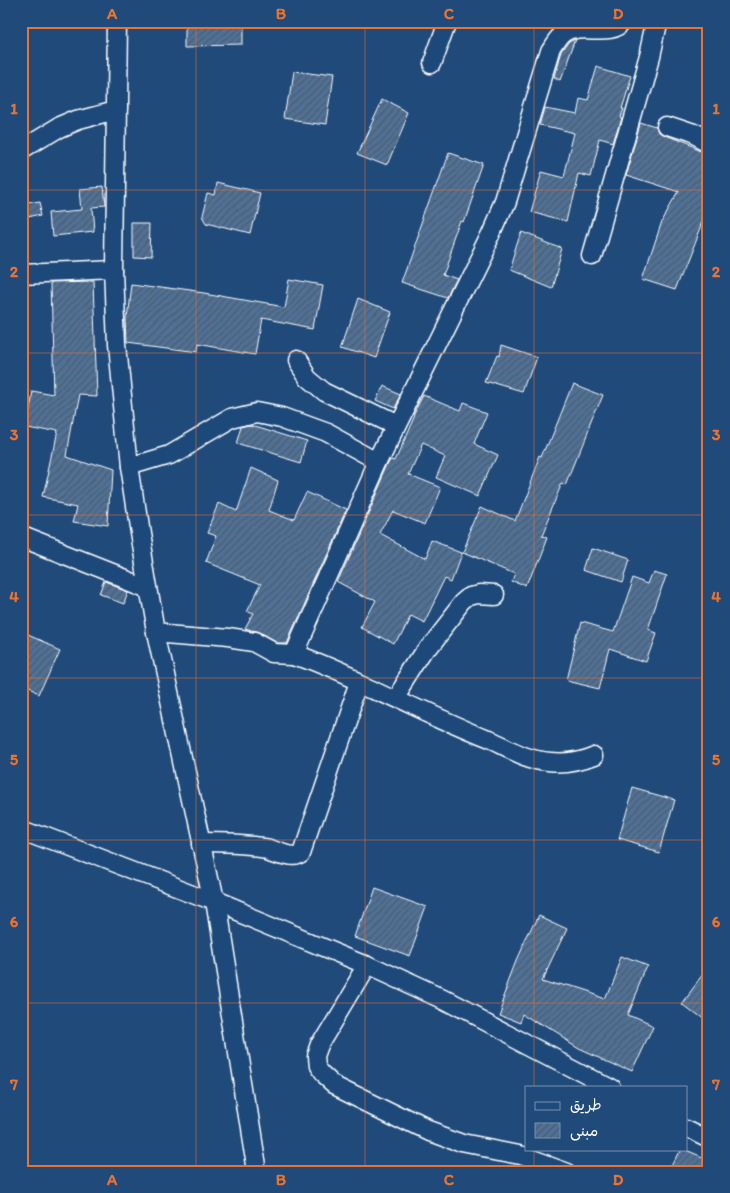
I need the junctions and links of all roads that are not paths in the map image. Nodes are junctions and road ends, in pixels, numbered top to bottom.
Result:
1 (117, 21) edge
2 (447, 21) edge
3 (624, 21) edge
4 (657, 21) edge
5 (432, 63) dead end
6 (116, 110) junction
7 (667, 127) dead end
8 (709, 144) edge
9 (21, 151) edge
10 (592, 256) dead end
11 (114, 270) junction
12 (21, 274) edge
13 (296, 360) dead end
14 (396, 426) junction
15 (379, 462) junction
16 (129, 467) junction
17 (21, 537) edge
18 (148, 588) junction
19 (494, 595) dead end
20 (156, 632) junction
21 (294, 654) junction
22 (359, 682) junction
23 (396, 698) junction
24 (594, 755) dead end
25 (21, 828) edge
26 (201, 844) junction
27 (214, 902) junction
28 (366, 965) junction
29 (608, 1086) edge
30 (688, 1128) edge
31 (709, 1138) edge
32 (257, 1172) edge
33 (567, 1172) edge

1 - 6 street
2 - 5 street
3 - 14 street
4 - 10 street
6 - 9 street
6 - 11 street
7 - 8 street
11 - 12 street
11 - 16 street
13 - 14 street
14 - 15 street
15 - 16 street
15 - 21 street
16 - 18 street
17 - 18 street
18 - 20 street
19 - 23 street
20 - 21 street
20 - 26 street
21 - 22 street
22 - 23 street
22 - 26 street
23 - 24 street
25 - 27 street
26 - 27 street
27 - 28 street
27 - 32 street
28 - 29 street
28 - 33 street
30 - 31 street

